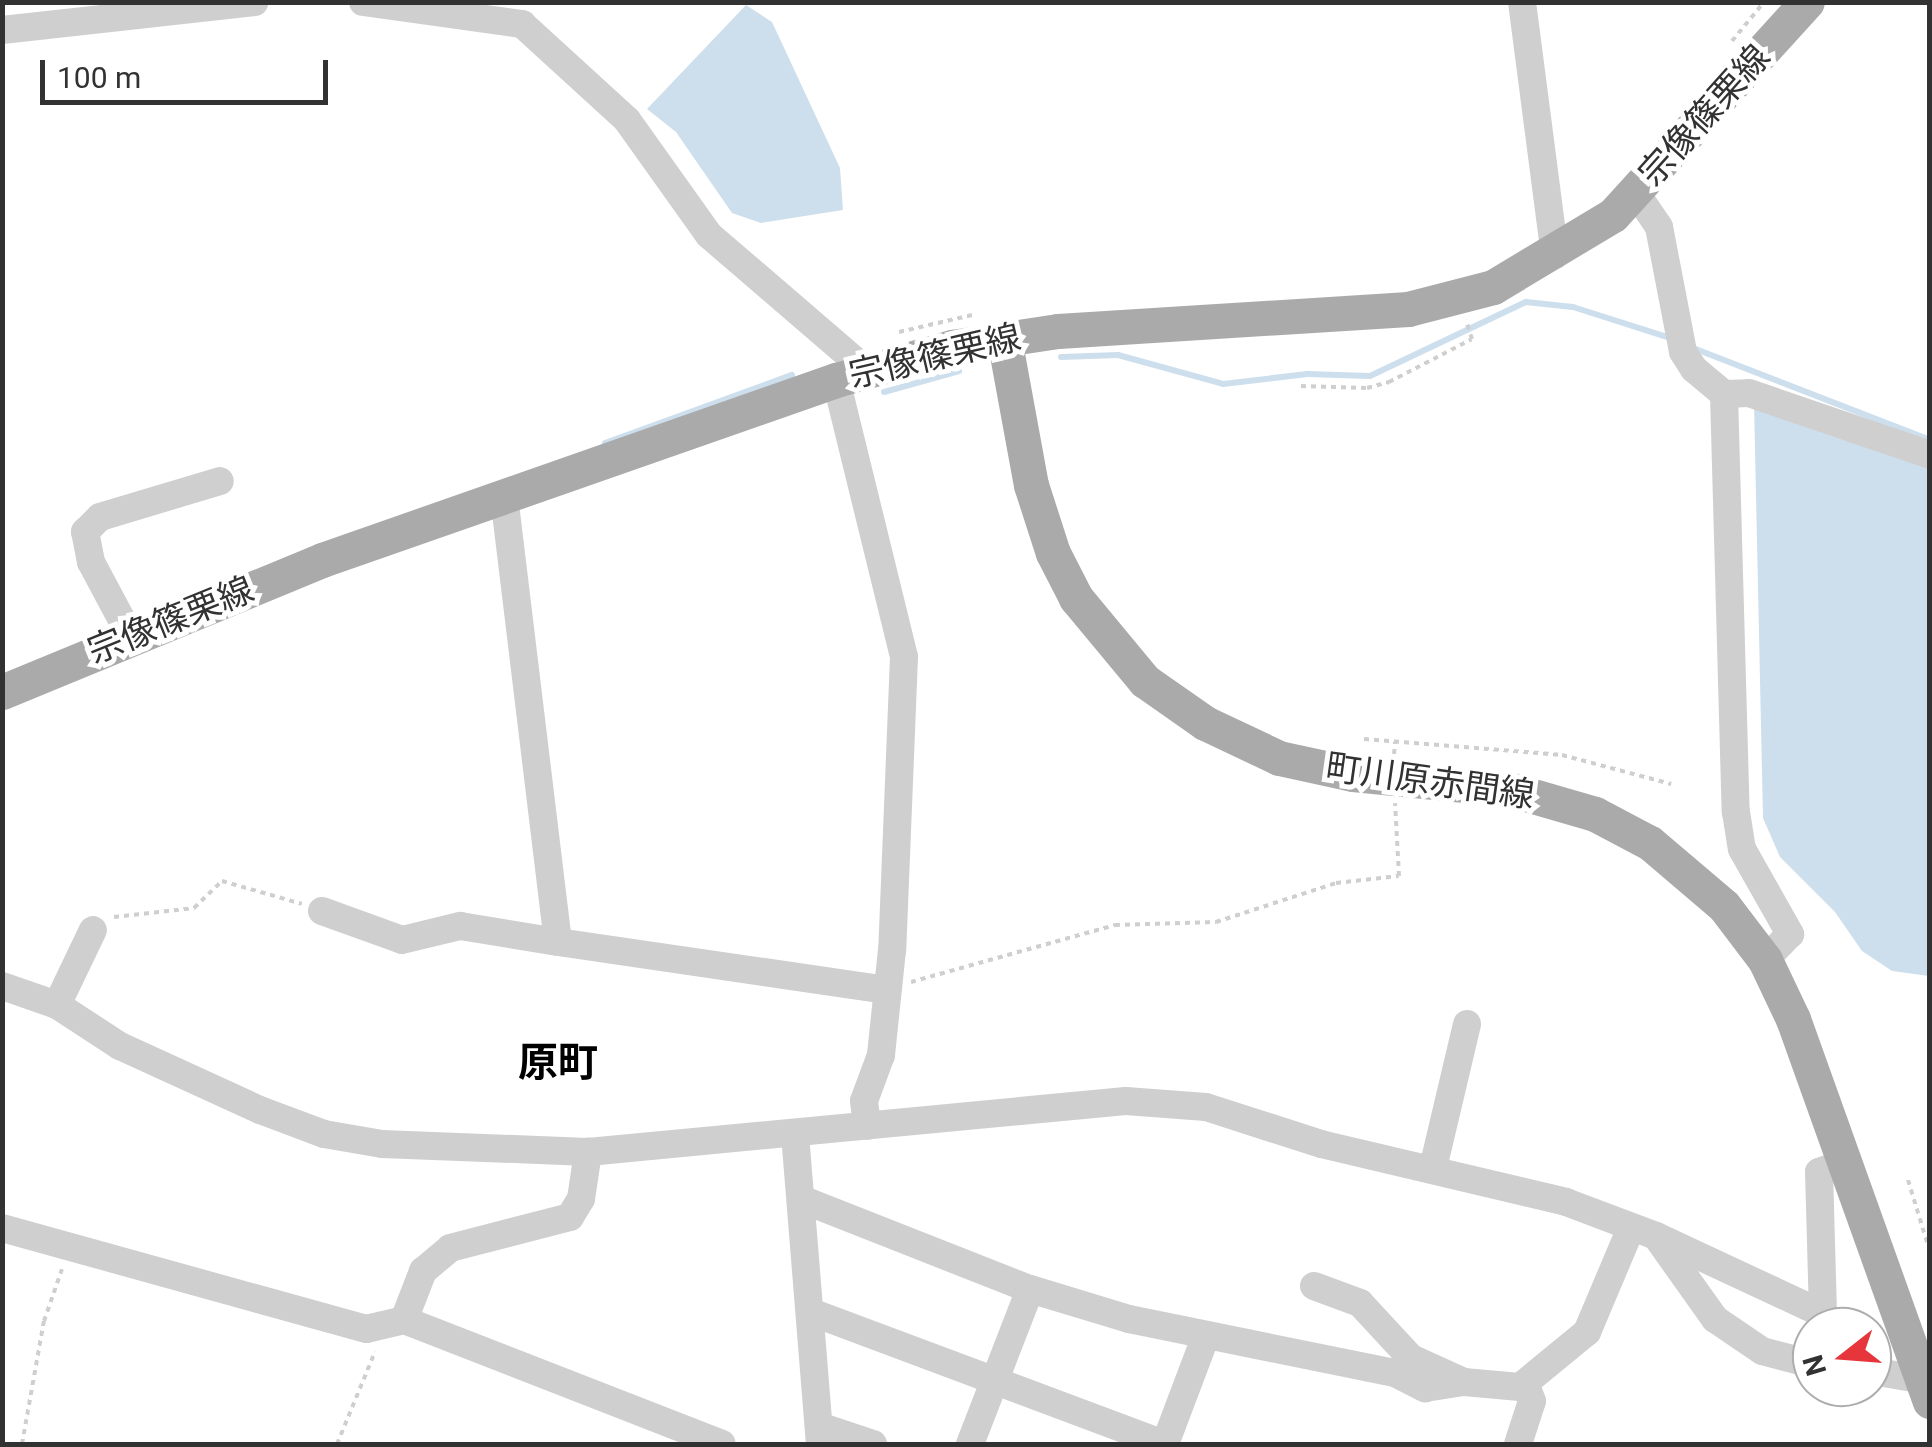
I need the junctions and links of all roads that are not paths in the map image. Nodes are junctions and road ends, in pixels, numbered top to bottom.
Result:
1 (254, 2) edge
2 (363, 2) edge
3 (1522, 2) edge
4 (1807, 2) edge
5 (423, 6) edge
6 (2, 30) edge
7 (1636, 192) junction
8 (1555, 255) junction
9 (1004, 338) junction
10 (851, 376) junction
11 (1724, 394) junction
12 (1930, 455) edge
13 (220, 482) dead end
14 (504, 496) junction
15 (131, 637) junction
16 (2, 692) edge
17 (322, 911) road end
18 (93, 930) road end
19 (558, 942) junction
20 (1765, 960) junction
21 (2, 986) edge
22 (888, 990) junction
23 (57, 1005) junction
24 (1466, 1024) dead end
25 (868, 1126) junction
26 (794, 1134) junction
27 (588, 1152) junction
28 (1846, 1162) junction
29 (1433, 1168) junction
30 (801, 1199) junction
31 (2, 1228) edge
32 (1644, 1232) junction
33 (1314, 1286) dead end
34 (1030, 1288) junction
35 (811, 1312) junction
36 (393, 1323) junction
37 (1205, 1338) junction
38 (1792, 1359) edge
39 (1892, 1377) edge
40 (994, 1381) junction
41 (1464, 1382) junction
42 (1524, 1383) junction
43 (1927, 1387) edge
44 (820, 1435) edge
45 (722, 1444) edge
46 (873, 1444) edge
47 (970, 1444) edge
48 (1165, 1444) edge
49 (1518, 1444) edge

1 - 6 street
2 - 5 street
3 - 8 street
4 - 7 main road, 宗像篠栗線
5 - 10 street
7 - 8 main road, 宗像篠栗線
7 - 11 street
8 - 9 main road, 宗像篠栗線
9 - 10 main road, 宗像篠栗線
9 - 20 main road, 町川原赤間線
10 - 14 main road, 宗像篠栗線
10 - 22 street
11 - 12 street
11 - 20 street
13 - 15 street
14 - 15 main road, 宗像篠栗線
14 - 19 street
15 - 16 main road, 宗像篠栗線
17 - 19 street
18 - 23 street
19 - 22 street
20 - 28 main road, 町川原赤間線
21 - 23 street
22 - 25 street
23 - 27 street
24 - 29 street
25 - 26 street
25 - 29 street
26 - 27 street
26 - 30 street
27 - 36 street
28 - 32 street
28 - 43 main road, 町川原赤間線
29 - 32 street
30 - 34 street
30 - 35 street
31 - 36 street
32 - 38 street
32 - 42 street
33 - 41 street
34 - 37 street
34 - 40 street
35 - 40 street
35 - 44 street
36 - 45 street
37 - 41 street
37 - 48 street
39 - 43 street
40 - 47 street
40 - 48 street
41 - 42 street
42 - 49 street
44 - 46 street

